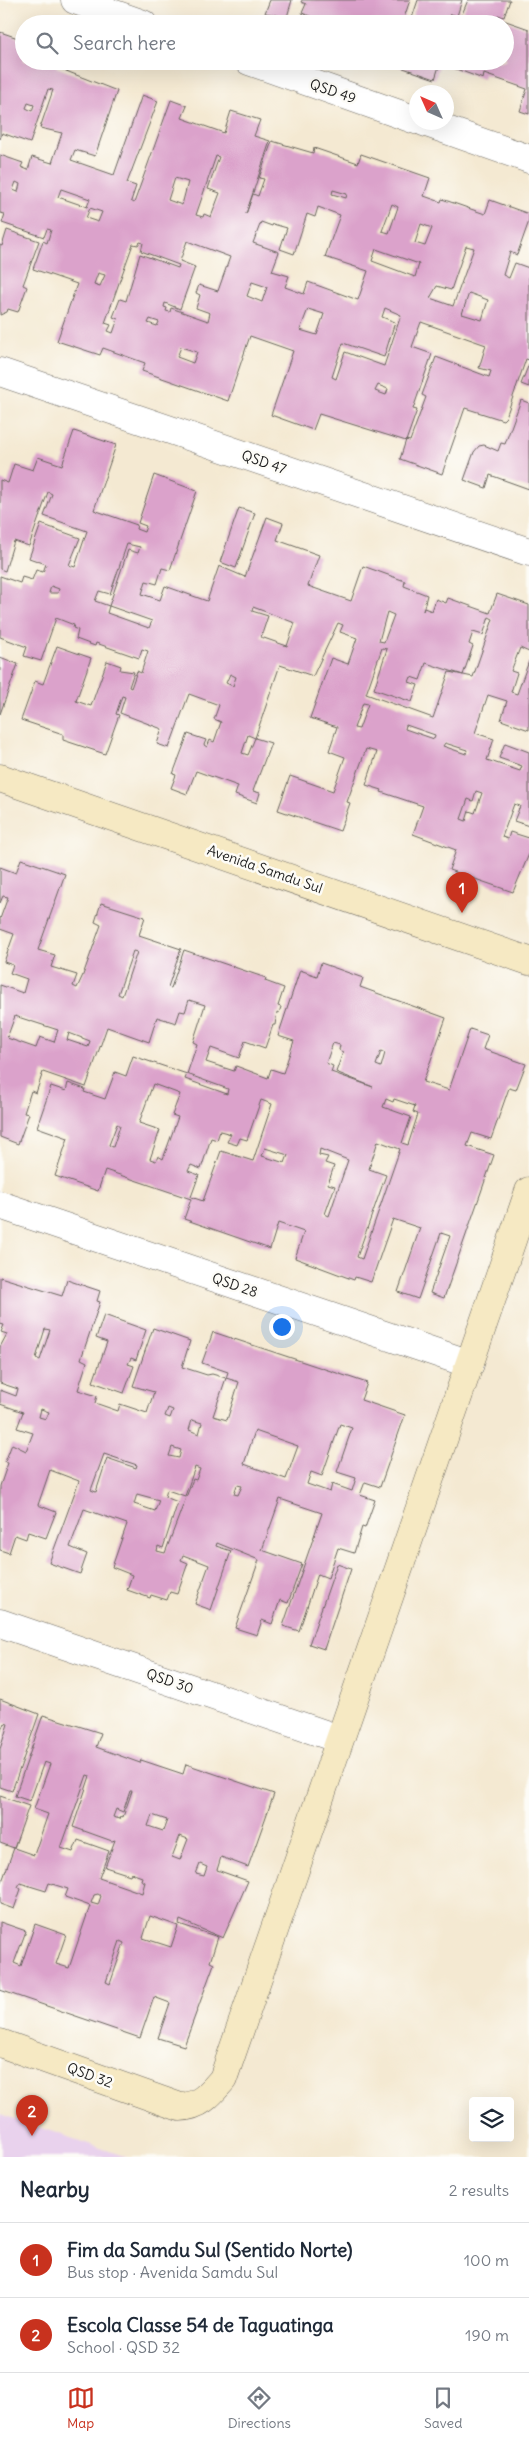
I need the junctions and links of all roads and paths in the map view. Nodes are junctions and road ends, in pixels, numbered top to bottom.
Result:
1 (75, 0) edge
2 (117, 15) edge
3 (274, 70) edge
4 (409, 118) edge
5 (447, 130) edge
6 (529, 159) edge
7 (0, 372) edge
8 (529, 552) edge
9 (0, 778) edge
10 (529, 961) edge
11 (529, 1191) edge
12 (0, 1205) edge
13 (470, 1364) junction
14 (0, 1623) edge
15 (339, 1739) junction
16 (0, 2043) edge

1 - 2 street
3 - 4 street, QSD 49
5 - 6 street
7 - 8 street, QSD 47
9 - 10 street, Avenida Samdu Sul
11 - 13 street
12 - 13 street, QSD 28
13 - 15 street
14 - 15 street, QSD 30
15 - 16 street, QSD 32

